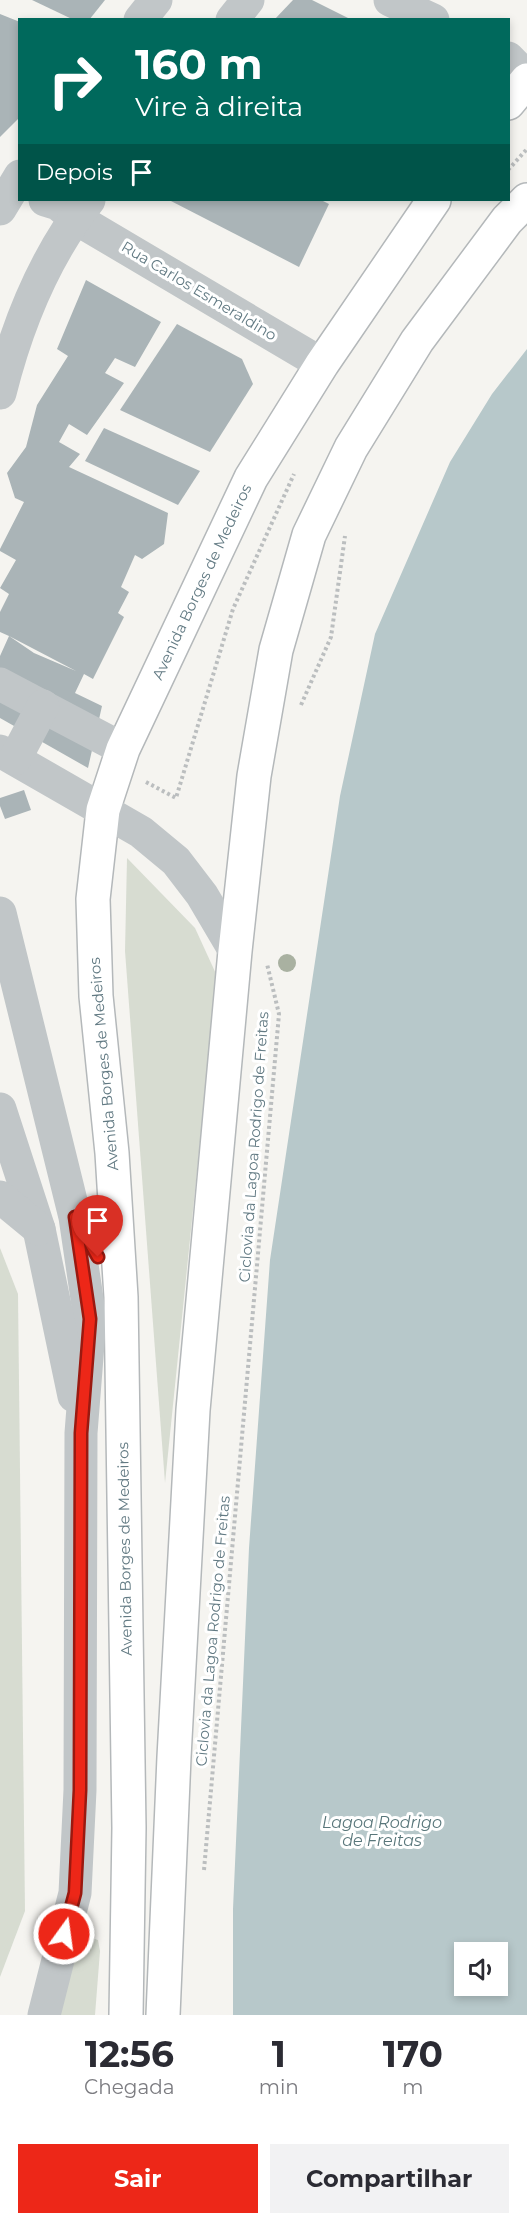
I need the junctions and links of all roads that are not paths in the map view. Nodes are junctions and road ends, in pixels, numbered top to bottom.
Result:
1 (156, 0) edge
2 (248, 0) edge
3 (390, 0) edge
4 (142, 18) edge
5 (234, 18) edge
6 (429, 18) edge
7 (510, 60) edge
8 (527, 78) edge
9 (510, 101) edge
10 (527, 200) edge
11 (48, 201) edge
12 (433, 201) edge
13 (83, 209) edge
14 (322, 364) junction
15 (0, 393) edge
16 (0, 684) edge
17 (43, 706) junction
18 (123, 749) junction
19 (8, 755) edge
20 (103, 810) junction
21 (0, 913) edge
22 (235, 951) junction
23 (0, 1092) edge
24 (0, 1109) edge
25 (0, 1197) edge
26 (75, 1217) junction
27 (39, 1229) junction
28 (121, 1297) junction
29 (81, 1433) junction
30 (44, 2015) edge
31 (126, 2015) edge
32 (163, 2015) edge

1 - 4 street
2 - 5 street
3 - 6 street
7 - 8 street
8 - 9 highway
10 - 22 highway
11 - 13 street, Rua Carlos Esmeraldino
12 - 14 highway, Avenida Borges de Medeiros
13 - 14 street, Rua Carlos Esmeraldino
13 - 15 street
14 - 18 highway, Avenida Borges de Medeiros
16 - 17 street
17 - 18 street
17 - 19 street
18 - 20 highway, Avenida Borges de Medeiros
19 - 20 street
20 - 22 street
20 - 28 highway, Avenida Borges de Medeiros
21 - 26 street
22 - 32 highway
23 - 26 street
24 - 27 street
25 - 27 street
26 - 28 street
26 - 29 street
27 - 29 street
28 - 31 highway, Avenida Borges de Medeiros
29 - 30 street

